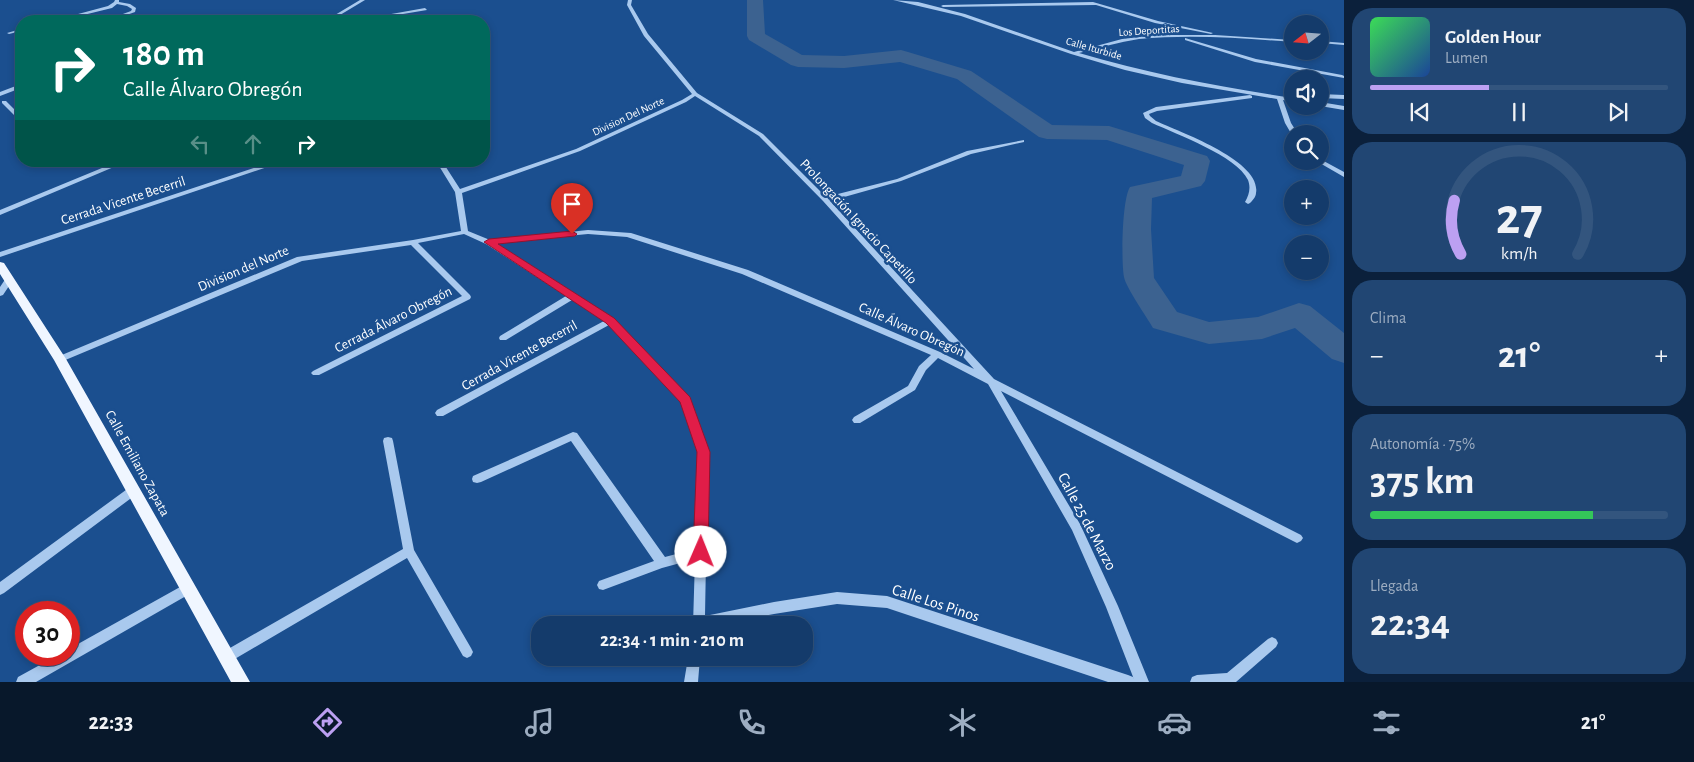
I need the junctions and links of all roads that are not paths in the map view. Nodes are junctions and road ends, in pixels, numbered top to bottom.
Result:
1 (363, 0) edge
2 (630, 0) edge
3 (895, 0) edge
4 (1085, 0) edge
5 (117, 2) edge
6 (1097, 4) junction
7 (934, 6) junction
8 (425, 9) dead end
9 (74, 15) edge
10 (124, 15) edge
11 (337, 15) edge
12 (390, 15) edge
13 (15, 32) edge
14 (9, 33) dead end
15 (1228, 36) junction
16 (1182, 37) junction
17 (1284, 40) edge
18 (1329, 43) edge
19 (1344, 44) edge
20 (1073, 53) junction
21 (1342, 77) dead end
22 (15, 88) edge
23 (0, 94) edge
24 (695, 94) junction
25 (1261, 95) junction
26 (1329, 96) edge
27 (1344, 97) edge
28 (1279, 98) junction
29 (1284, 99) edge
30 (2, 102) edge
31 (1329, 106) edge
32 (1344, 108) edge
33 (15, 114) edge
34 (1289, 125) edge
35 (1022, 141) dead end
36 (1329, 166) edge
37 (111, 167) edge
38 (264, 167) edge
39 (443, 167) edge
40 (1344, 175) edge
41 (458, 192) junction
42 (825, 200) junction
43 (1248, 202) dead end
44 (0, 213) edge
45 (464, 232) junction
46 (413, 242) junction
47 (489, 242) junction
48 (0, 255) edge
49 (0, 265) edge
50 (3, 289) edge
51 (572, 296) junction
52 (610, 321) junction
53 (503, 338) dead end
54 (936, 354) junction
55 (60, 359) junction
56 (316, 373) dead end
57 (991, 382) junction
58 (440, 413) dead end
59 (857, 420) dead end
60 (388, 441) dead end
61 (477, 479) dead end
62 (134, 490) junction
63 (1297, 538) dead end
64 (409, 551) junction
65 (701, 552) junction
66 (662, 563) junction
67 (603, 585) dead end
68 (190, 588) junction
69 (0, 589) edge
70 (699, 616) edge
71 (736, 616) edge
72 (1272, 643) dead end
73 (467, 652) dead end
74 (228, 656) junction
75 (693, 666) edge
76 (23, 682) edge
77 (241, 682) edge
78 (691, 682) edge
79 (1128, 682) edge
80 (1142, 682) edge
81 (1197, 682) edge

1 - 11 street
2 - 24 street
3 - 7 street, Calle Iturbide
4 - 6 street
5 - 9 street
5 - 10 street
6 - 7 street
6 - 15 street
7 - 20 street, Calle Iturbide
8 - 12 street
13 - 14 street
15 - 16 street, Los Deportitas
15 - 17 street
16 - 20 street, Los Deportitas
16 - 21 street
18 - 19 street
20 - 25 street, Calle Iturbide
22 - 23 street
23 - 30 street
24 - 41 street, Division Del Norte
24 - 42 street, Prolongación Ignacio Capetillo
25 - 28 street, Calle Iturbide
25 - 43 street
26 - 27 street
28 - 29 street, Calle Iturbide
28 - 34 street
30 - 33 street
31 - 32 street
35 - 42 street
36 - 40 street
37 - 44 street
38 - 48 street, Cerrada Vicente Becerril
39 - 41 street
41 - 45 street
42 - 57 street, Prolongación Ignacio Capetillo
45 - 46 street, Division del Norte
45 - 47 street
46 - 55 street, Division del Norte
46 - 56 street, Cerrada Álvaro Obregón
47 - 51 street
47 - 54 street, Calle Álvaro Obregón
49 - 50 main road, Calle Emiliano Zapata
50 - 55 main road, Calle Emiliano Zapata
51 - 52 street
51 - 53 street
52 - 58 street, Cerrada Vicente Becerril
52 - 65 street
54 - 57 street, Calle Álvaro Obregón
54 - 59 street
55 - 62 main road, Calle Emiliano Zapata
57 - 63 street, Calle Álvaro Obregón
57 - 80 street, Calle 25 de Marzo
60 - 64 street
61 - 66 street
62 - 68 main road, Calle Emiliano Zapata
62 - 69 street
64 - 73 street
64 - 74 street
65 - 66 street
65 - 70 street
66 - 67 street
68 - 74 main road, Calle Emiliano Zapata
68 - 76 street
71 - 79 street, Calle Los Pinos
72 - 81 street
74 - 77 main road, Calle Emiliano Zapata
75 - 78 street

